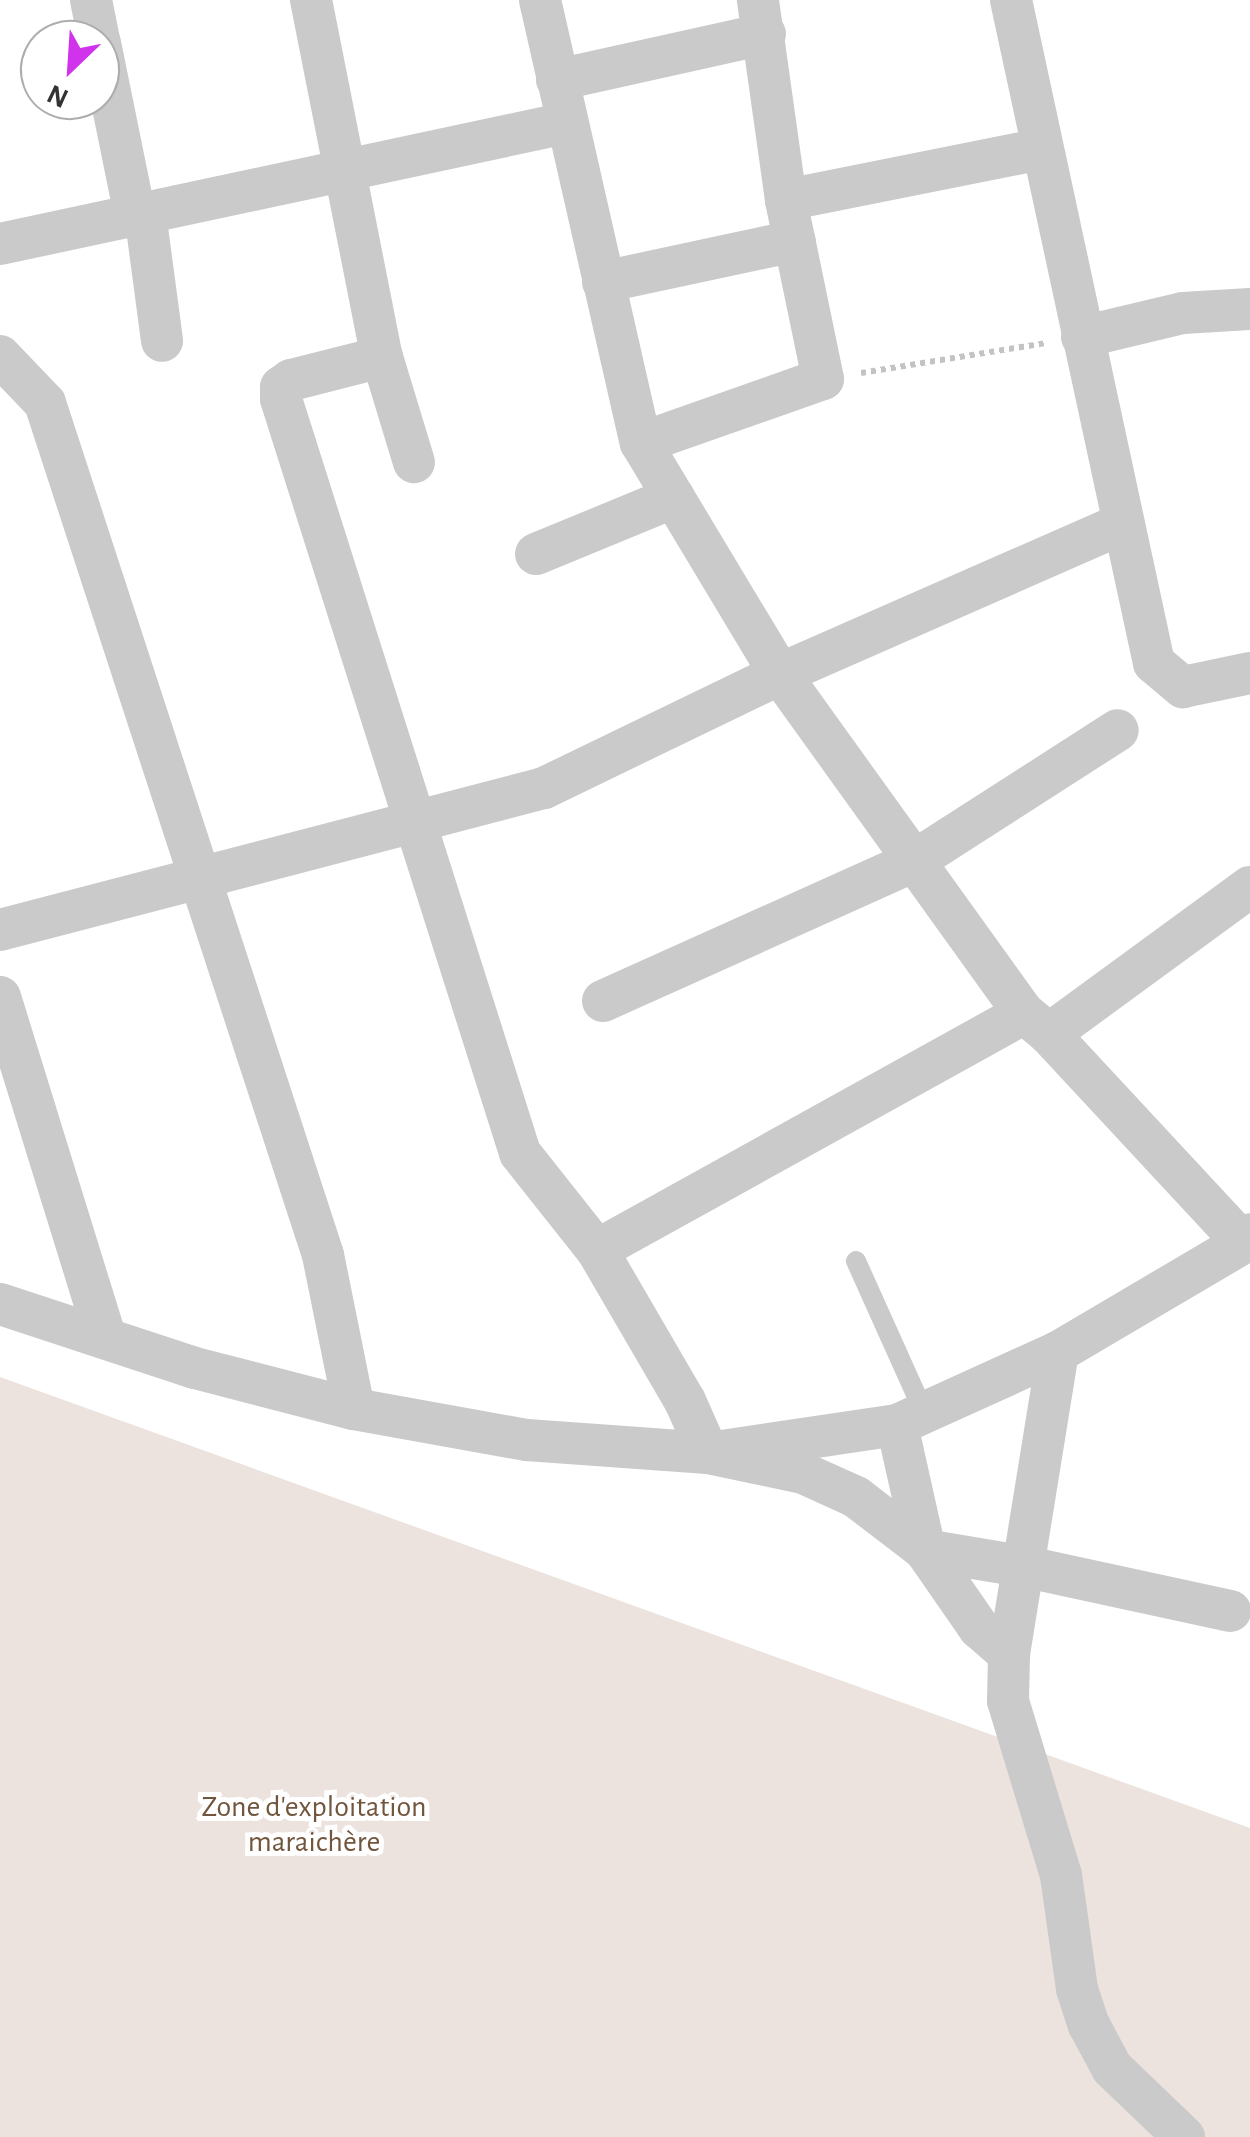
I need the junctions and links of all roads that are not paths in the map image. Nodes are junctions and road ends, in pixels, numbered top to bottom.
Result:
1 (311, 0) edge
2 (540, 0) edge
3 (1012, 0) edge
4 (761, 17) edge
5 (557, 80) junction
6 (118, 120) edge
7 (566, 123) junction
8 (1042, 149) junction
9 (348, 170) junction
10 (140, 214) junction
11 (790, 221) junction
12 (0, 244) edge
13 (603, 282) junction
14 (1250, 309) edge
15 (1082, 337) junction
16 (162, 341) dead end
17 (0, 356) edge
18 (382, 357) junction
19 (640, 444) junction
20 (414, 462) dead end
21 (674, 496) junction
22 (1121, 524) junction
23 (536, 554) dead end
24 (1250, 673) edge
25 (780, 674) junction
26 (1118, 730) dead end
27 (416, 818) junction
28 (914, 862) junction
29 (199, 876) junction
30 (1250, 887) edge
31 (0, 930) edge
32 (0, 996) edge
33 (603, 1001) dead end
34 (1036, 1023) junction
35 (1246, 1238) edge
36 (597, 1250) junction
37 (856, 1261) dead end
38 (0, 1304) edge
39 (104, 1337) junction
40 (1058, 1352) junction
41 (354, 1409) junction
42 (911, 1418) junction
43 (708, 1453) junction
44 (925, 1550) junction
45 (1027, 1566) junction
46 (1230, 1610) dead end
47 (1010, 1654) junction
48 (1184, 2137) edge

1 - 9 street
2 - 5 street
3 - 8 street
4 - 5 street
4 - 11 street
5 - 7 street
6 - 10 street
7 - 9 street
7 - 13 street
8 - 11 street
8 - 15 street
9 - 10 street
9 - 18 street
10 - 12 street
10 - 16 street
11 - 13 street
11 - 19 street
13 - 19 street
14 - 15 street
15 - 22 street
17 - 29 street
18 - 20 street
18 - 27 street
19 - 21 street
21 - 23 street
21 - 25 street
22 - 24 street
22 - 25 street
25 - 27 street
25 - 28 street
26 - 28 street
27 - 29 street
27 - 36 street
28 - 33 street
28 - 34 street
29 - 31 street
29 - 41 street
30 - 34 street
32 - 39 street
34 - 35 street
34 - 36 street
35 - 40 street
36 - 43 street
37 - 42 lane
38 - 39 street
39 - 41 street
40 - 42 street
40 - 45 street
41 - 43 street
42 - 43 street
42 - 44 street
43 - 44 street
44 - 45 street
44 - 47 street
45 - 46 street
45 - 47 street
47 - 48 street

